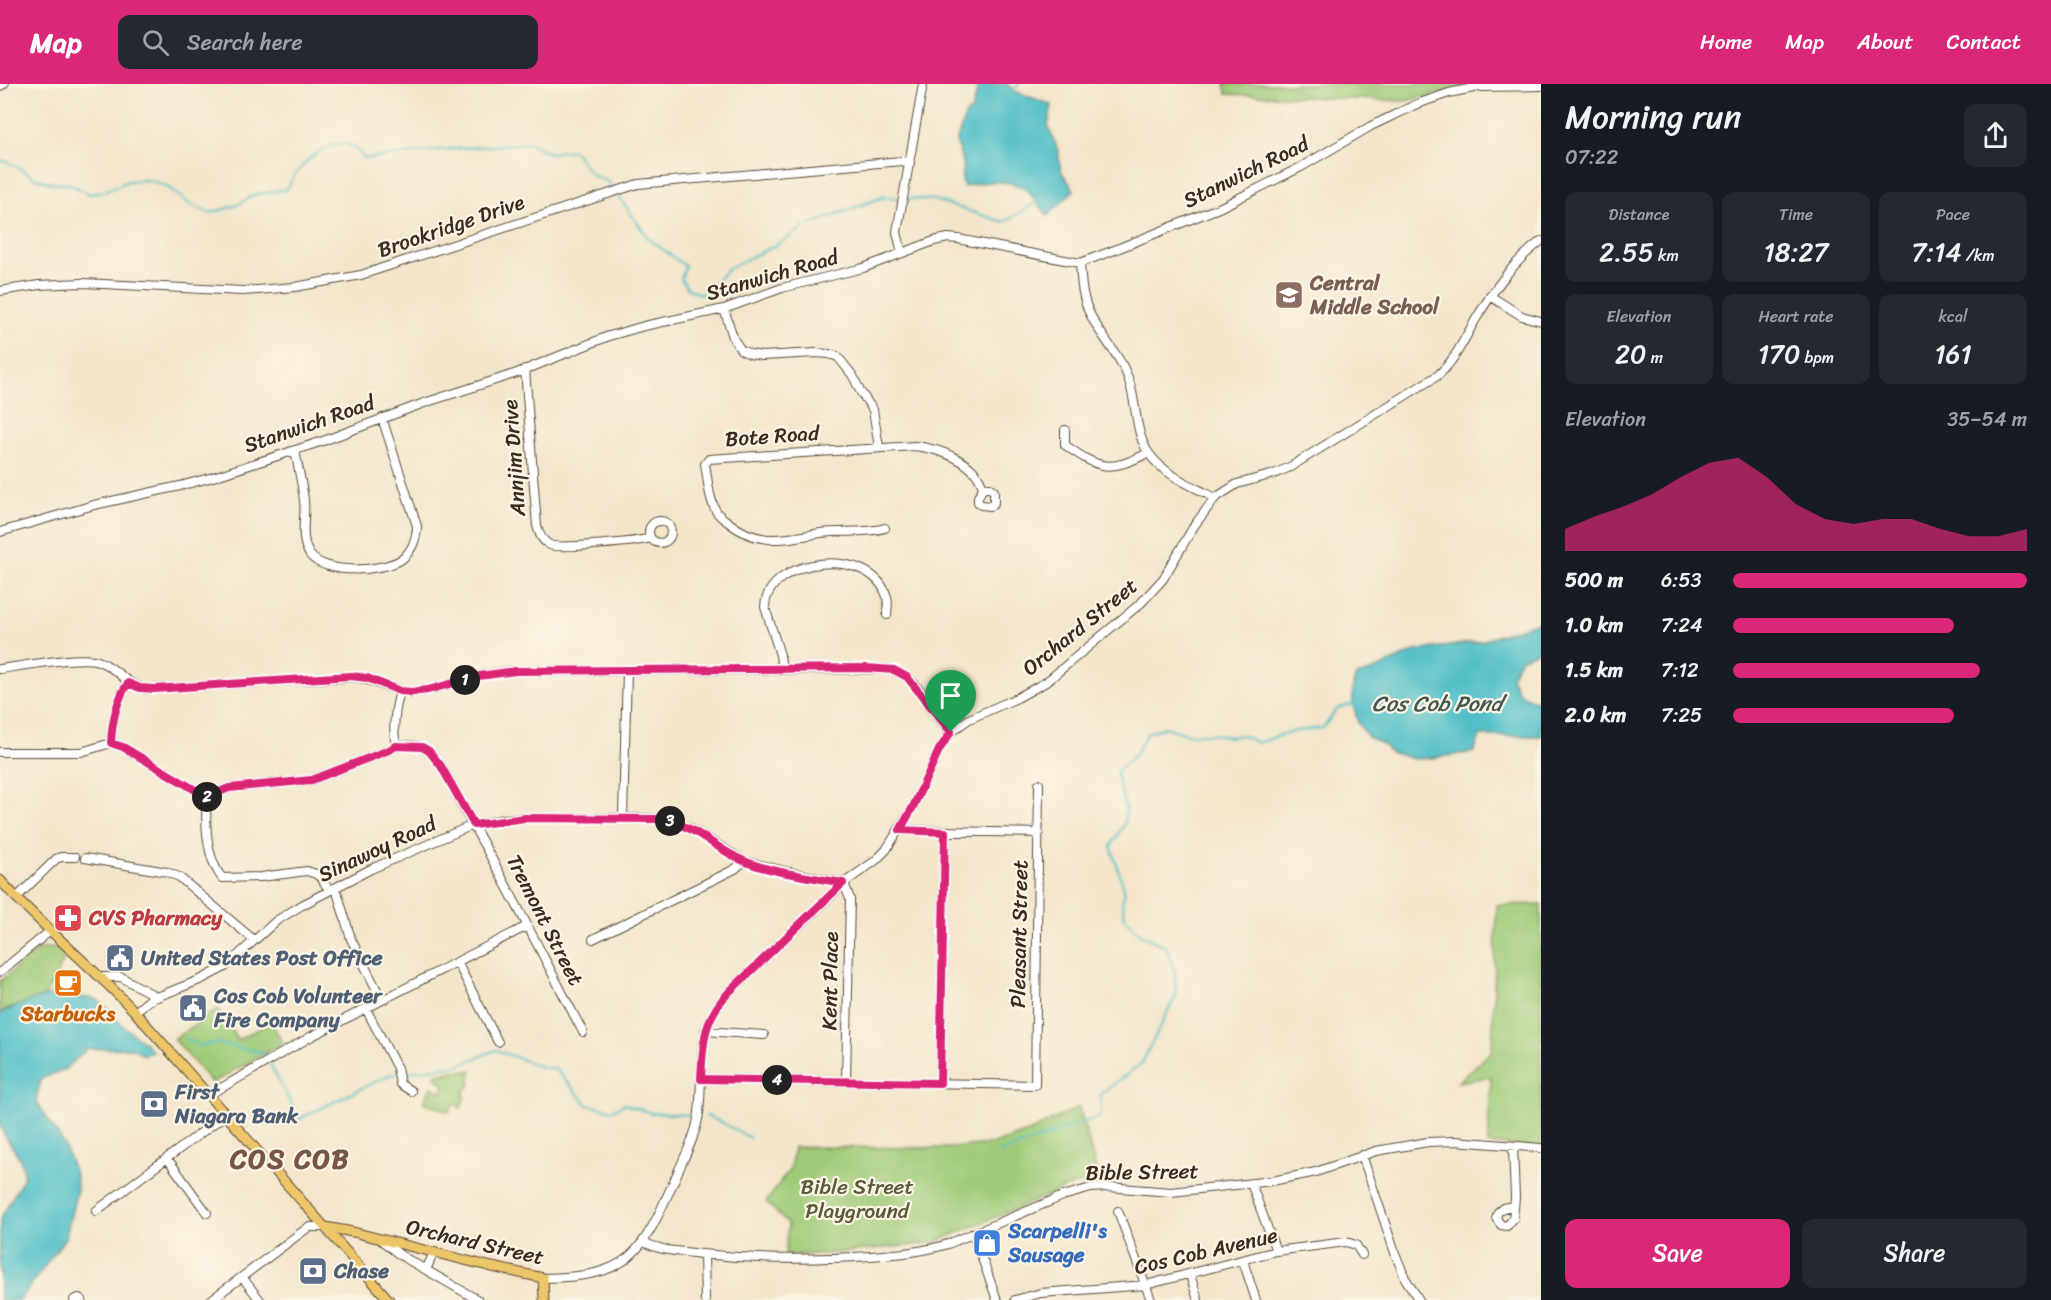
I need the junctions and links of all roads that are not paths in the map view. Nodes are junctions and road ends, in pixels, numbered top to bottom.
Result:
1 (923, 84) edge
2 (1541, 86) edge
3 (910, 163) junction
4 (1541, 242) edge
5 (902, 253) junction
6 (1080, 263) junction
7 (0, 291) edge
8 (1490, 296) junction
9 (724, 309) junction
10 (1541, 321) edge
11 (525, 369) junction
12 (382, 418) junction
13 (1065, 430) dead end
14 (879, 447) junction
15 (295, 450) junction
16 (1148, 453) junction
17 (983, 488) dead end
18 (1215, 498) junction
19 (885, 528) dead end
20 (0, 532) edge
21 (651, 538) dead end
22 (887, 615) dead end
23 (0, 669) edge
24 (782, 670) junction
25 (627, 671) junction
26 (128, 683) junction
27 (400, 691) junction
28 (951, 732) junction
29 (111, 743) junction
30 (396, 746) junction
31 (0, 752) edge
32 (1039, 784) dead end
33 (207, 797) junction
34 (623, 818) junction
35 (474, 825) junction
36 (900, 830) junction
37 (945, 832) junction
38 (1039, 833) junction
39 (75, 857) dead end
40 (85, 858) dead end
41 (744, 861) junction
42 (0, 880) edge
43 (843, 883) junction
44 (331, 889) junction
45 (16, 898) junction
46 (527, 926) junction
47 (50, 931) junction
48 (593, 939) dead end
49 (254, 940) junction
50 (457, 962) junction
51 (0, 972) edge
52 (101, 976) junction
53 (157, 997) junction
54 (382, 1000) junction
55 (366, 1009) junction
56 (135, 1012) junction
57 (705, 1031) junction
58 (584, 1032) dead end
59 (764, 1035) dead end
60 (498, 1042) dead end
61 (701, 1079) junction
62 (846, 1080) junction
63 (940, 1083) junction
64 (411, 1091) dead end
65 (208, 1095) junction
66 (225, 1115) junction
67 (1513, 1146) junction
68 (1541, 1148) edge
69 (1362, 1155) junction
70 (167, 1158) junction
71 (1251, 1183) junction
72 (1513, 1206) dead end
73 (1118, 1210) dead end
74 (96, 1211) dead end
75 (207, 1213) dead end
76 (325, 1227) junction
77 (973, 1233) junction
78 (378, 1238) junction
79 (644, 1242) junction
80 (1276, 1251) junction
81 (434, 1252) junction
82 (704, 1254) junction
83 (1362, 1255) dead end
84 (1243, 1261) junction
85 (426, 1270) junction
86 (1190, 1275) junction
87 (242, 1276) junction
88 (543, 1278) junction
89 (1146, 1285) junction
90 (1073, 1296) edge
91 (74, 1300) edge
92 (82, 1300) edge
93 (212, 1300) edge
94 (260, 1300) edge
95 (389, 1300) edge
96 (477, 1300) edge
97 (544, 1300) edge
98 (705, 1300) edge
99 (997, 1300) edge
100 (1015, 1300) edge
101 (1152, 1300) edge
102 (1198, 1300) edge
103 (1256, 1300) edge
104 (1419, 1300) edge

1 - 3 street
2 - 6 street, Stanwich Road
3 - 5 street
3 - 7 street, Brookridge Drive
4 - 8 street, Orchard Street
5 - 6 street, Stanwich Road
5 - 9 street, Stanwich Road
6 - 16 street
8 - 10 street
8 - 18 street, Orchard Street
9 - 11 street, Stanwich Road
9 - 14 street
11 - 12 street, Stanwich Road
11 - 21 street, Annjim Drive
12 - 15 street, Stanwich Road
12 - 15 street
13 - 16 street
14 - 17 street, Bote Road
14 - 19 street, Bote Road
15 - 20 street, Stanwich Road
16 - 18 street
18 - 28 street, Orchard Street
22 - 24 street
23 - 26 street
24 - 25 street
24 - 28 street
25 - 27 street
25 - 34 street
26 - 27 street
26 - 29 street
27 - 30 street
28 - 36 street, Orchard Street
29 - 31 street
29 - 33 street
30 - 33 street
30 - 35 street, Tremont Street
32 - 38 street, Pleasant Street
33 - 44 street
34 - 35 street, Sinawoy Road
34 - 41 street, Sinawoy Road
35 - 44 street, Sinawoy Road
35 - 46 street, Tremont Street
36 - 37 street
36 - 43 street, Orchard Street
37 - 38 street
37 - 63 street
38 - 63 street, Pleasant Street
39 - 45 street
40 - 49 street
41 - 43 street, Sinawoy Road
41 - 48 street
42 - 45 main road
43 - 57 street, Orchard Street
43 - 62 street, Kent Place
44 - 49 street, Sinawoy Road
44 - 54 street
45 - 47 main road
46 - 50 street
46 - 58 street, Tremont Street
47 - 51 street
47 - 52 main road
49 - 53 street, Sinawoy Road
50 - 54 street
50 - 60 street
52 - 53 street
52 - 56 main road
53 - 56 street, Sinawoy Road
54 - 55 street
55 - 64 street
55 - 65 street
56 - 65 main road
57 - 59 street
57 - 61 street, Orchard Street
61 - 62 street
61 - 79 street, Orchard Street
62 - 63 street
65 - 66 main road
66 - 70 street
66 - 76 main road
67 - 68 street, Bible Street
67 - 69 street, Bible Street
67 - 72 street
69 - 71 street, Bible Street
69 - 104 street
70 - 74 street
70 - 75 street
71 - 77 street, Bible Street
71 - 80 street
73 - 89 street
76 - 78 main road, Orchard Street
76 - 87 street
76 - 95 main road
77 - 82 street, Bible Street
77 - 99 street
78 - 81 main road, Orchard Street
78 - 85 street
79 - 82 street, Bible Street
79 - 88 street, Orchard Street
80 - 83 street, Cos Cob Avenue
80 - 84 street, Cos Cob Avenue
81 - 85 street
81 - 88 main road, Orchard Street
82 - 98 street
84 - 86 street, Cos Cob Avenue
84 - 103 street
85 - 96 street
86 - 89 street, Cos Cob Avenue
86 - 102 street
87 - 93 street
87 - 94 street
88 - 97 main road
89 - 90 street, Cos Cob Avenue
89 - 101 street
90 - 100 street, Cos Cob Avenue
91 - 92 street

